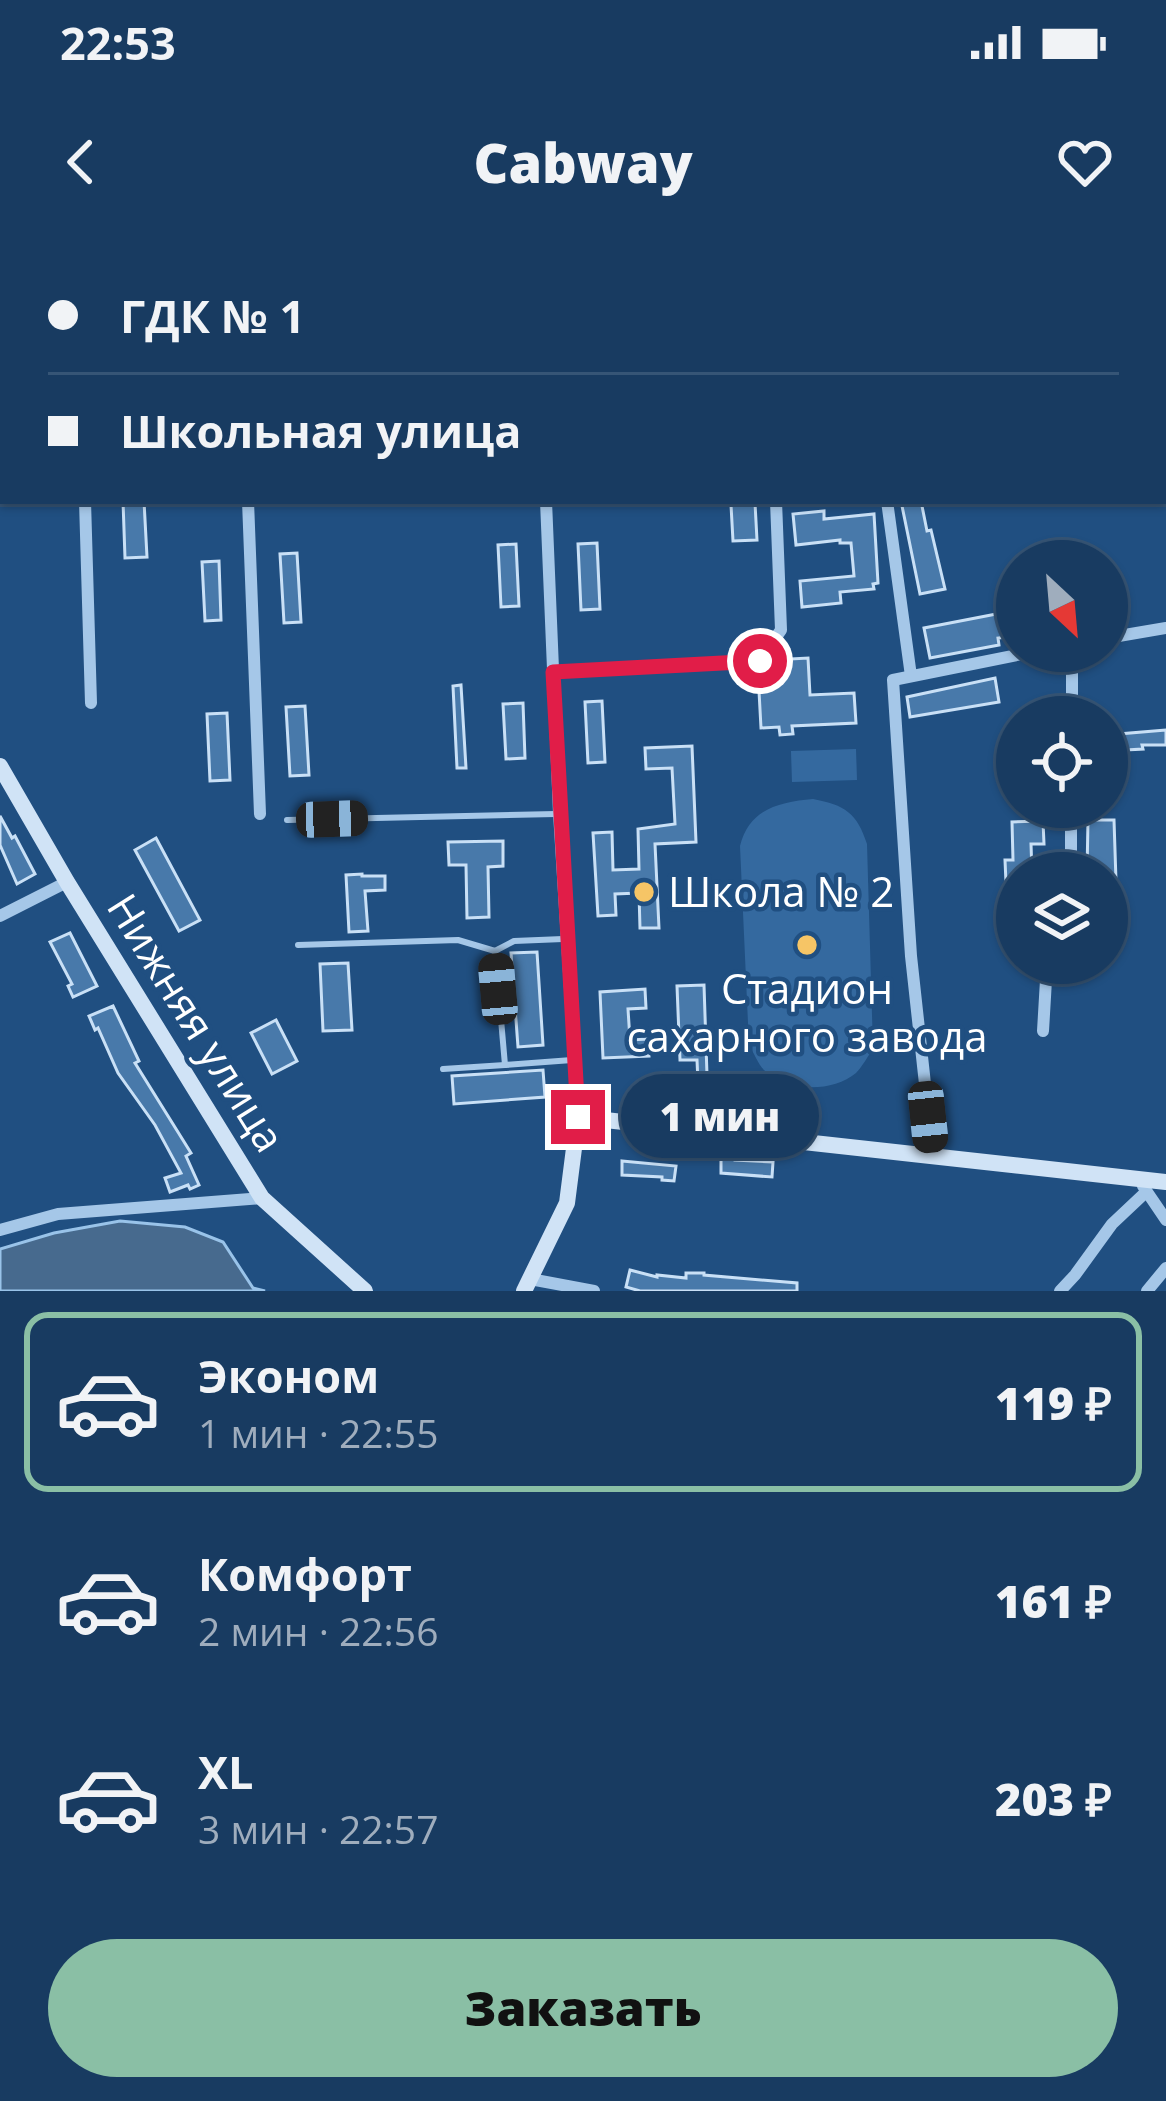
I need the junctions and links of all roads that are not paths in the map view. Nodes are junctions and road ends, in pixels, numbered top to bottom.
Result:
1 (85, 504) edge
2 (248, 504) edge
3 (546, 504) edge
4 (776, 504) edge
5 (887, 504) edge
6 (1166, 628) edge
7 (1128, 634) edge
8 (996, 659) edge
9 (553, 672) junction
10 (911, 676) junction
11 (91, 703) dead end
12 (0, 766) edge
13 (260, 814) dead end
14 (559, 814) junction
15 (287, 820) dead end
16 (67, 883) junction
17 (0, 916) edge
18 (567, 938) junction
19 (298, 945) dead end
20 (494, 951) junction
21 (1046, 984) edge
22 (1043, 1031) dead end
23 (574, 1060) junction
24 (505, 1065) junction
25 (443, 1070) dead end
26 (578, 1117) junction
27 (933, 1157) junction
28 (1166, 1183) edge
29 (1143, 1186) junction
30 (262, 1198) junction
31 (1166, 1220) edge
32 (0, 1229) edge
33 (1166, 1268) edge
34 (527, 1285) edge
35 (365, 1291) edge
36 (594, 1291) edge
37 (1060, 1291) edge
38 (1147, 1291) edge

1 - 11 street
2 - 13 street
3 - 9 street
4 - 9 street
5 - 10 street
6 - 7 street
8 - 10 street
9 - 14 street
10 - 27 street
12 - 16 street, Нижняя улица
14 - 15 lane
14 - 18 street
16 - 17 street
16 - 30 street, Нижняя улица
18 - 20 lane
18 - 23 street
19 - 20 lane
20 - 24 lane
21 - 22 street
23 - 24 lane
23 - 26 street
24 - 25 lane
26 - 27 street
26 - 34 street
27 - 29 street
28 - 29 street
29 - 31 street
29 - 37 street
30 - 32 street
30 - 35 street, Нижняя улица
33 - 38 street
34 - 36 street

